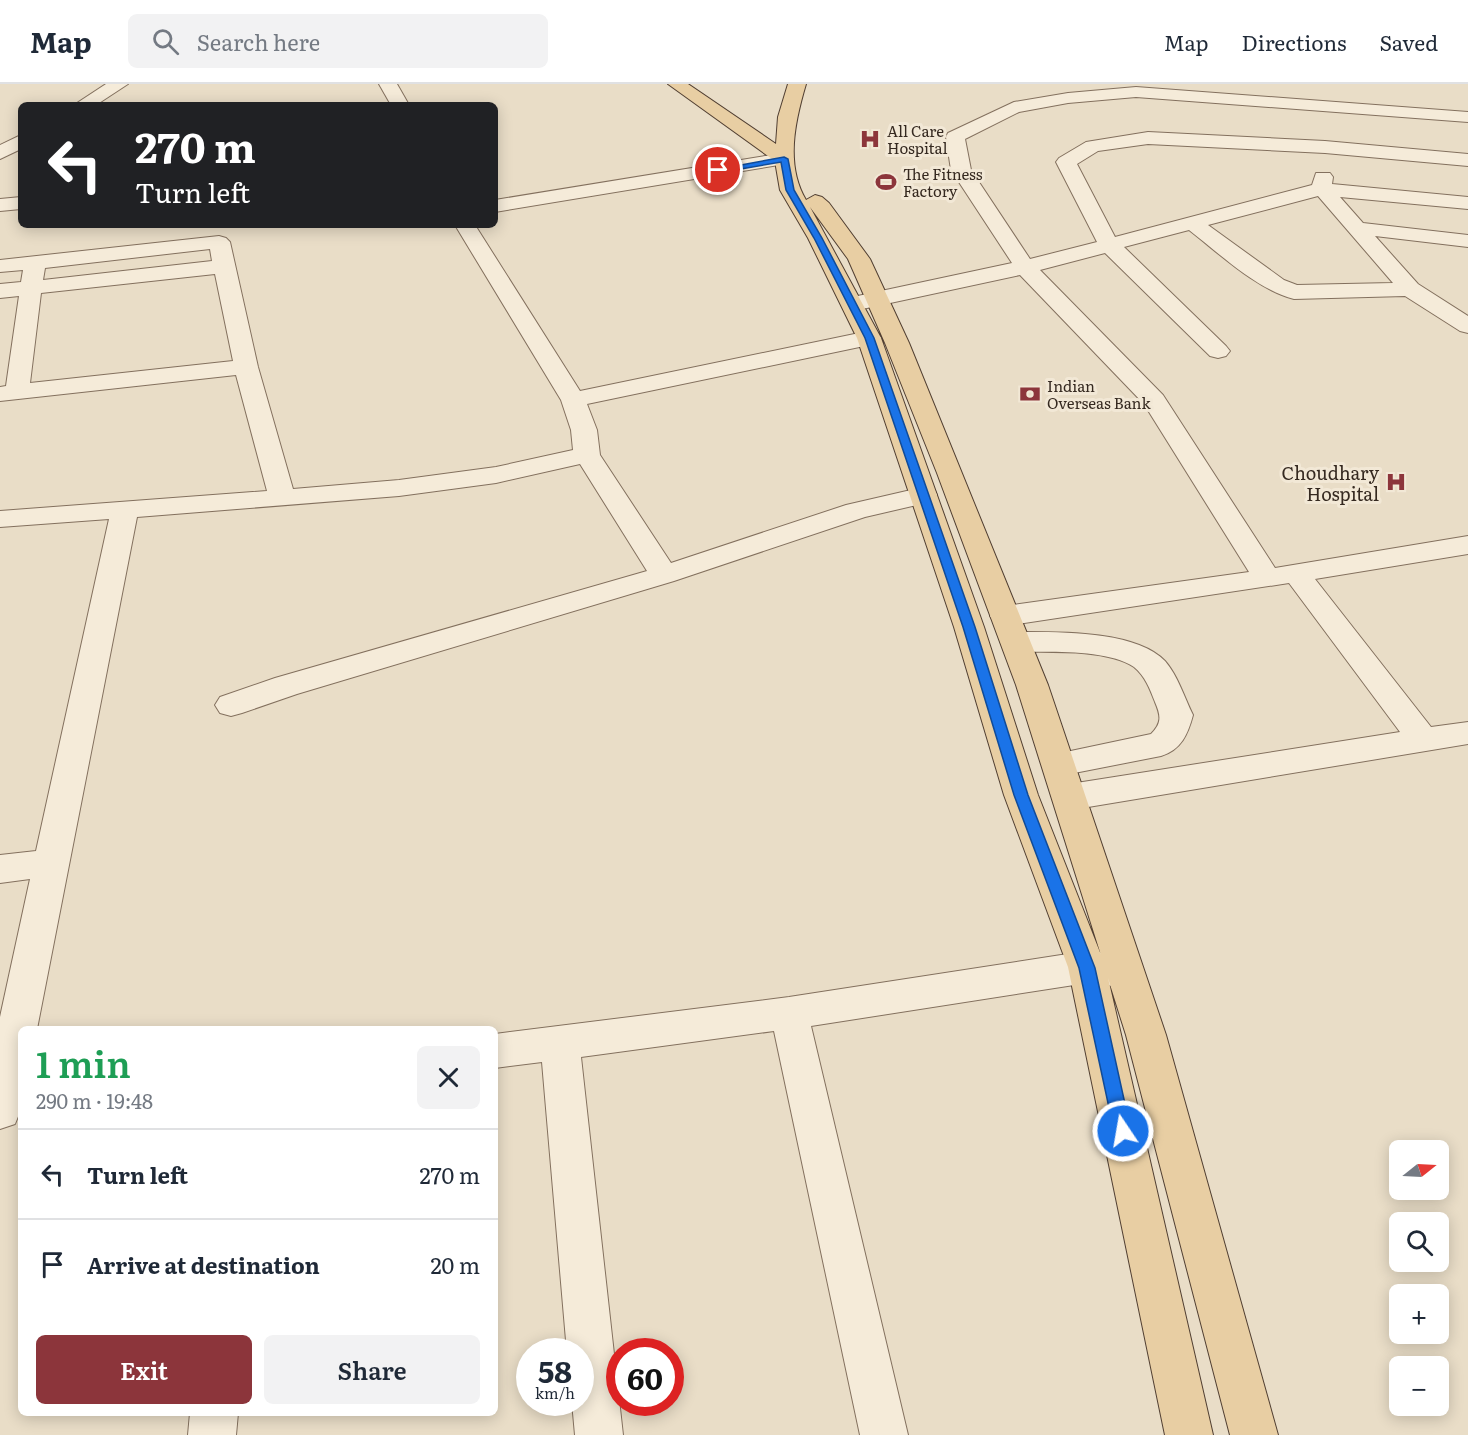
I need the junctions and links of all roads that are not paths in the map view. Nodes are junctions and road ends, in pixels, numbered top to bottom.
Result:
1 (119, 84) edge
2 (388, 84) edge
3 (677, 84) edge
4 (797, 84) edge
5 (1341, 84) edge
6 (1130, 88) edge
7 (88, 102) edge
8 (397, 102) edge
9 (1321, 106) junction
10 (1468, 117) edge
11 (18, 144) edge
12 (1325, 147) junction
13 (0, 153) edge
14 (1468, 160) edge
15 (786, 169) junction
16 (1322, 189) junction
17 (18, 203) edge
18 (1468, 203) edge
19 (0, 205) edge
20 (498, 206) edge
21 (1192, 223) junction
22 (467, 228) edge
23 (1356, 228) junction
24 (1468, 241) edge
25 (1109, 245) junction
26 (34, 262) junction
27 (0, 266) edge
28 (224, 266) junction
29 (1024, 267) junction
30 (31, 288) junction
31 (1410, 289) junction
32 (0, 291) edge
33 (865, 301) junction
34 (1468, 326) edge
35 (869, 338) junction
36 (1218, 351) dead end
37 (246, 367) junction
38 (9, 393) edge
39 (573, 400) junction
40 (587, 455) junction
41 (924, 495) junction
42 (282, 498) junction
43 (125, 509) junction
44 (0, 519) edge
45 (1468, 545) edge
46 (664, 575) junction
47 (1281, 575) junction
48 (1010, 629) junction
49 (231, 705) dead end
50 (1468, 733) edge
51 (1423, 740) junction
52 (1059, 764) junction
53 (1070, 797) junction
54 (53, 863) junction
55 (0, 869) edge
56 (1087, 968) junction
57 (1125, 971) junction
58 (789, 1013) junction
59 (18, 1026) edge
60 (18, 1027) edge
61 (560, 1042) junction
62 (498, 1051) edge
63 (0, 1111) edge
64 (18, 1116) edge
65 (0, 1119) edge
66 (214, 1416) edge
67 (212, 1435) edge
68 (599, 1435) edge
69 (884, 1435) edge
70 (1189, 1435) edge
71 (1254, 1435) edge

1 - 7 street
2 - 8 street
3 - 15 main road
4 - 15 main road
5 - 9 street
6 - 9 street
6 - 29 street
9 - 10 street
9 - 12 street
11 - 13 street
12 - 14 street
12 - 16 street
12 - 25 street
15 - 20 street
15 - 33 main road
16 - 18 street
16 - 21 street
16 - 23 street
17 - 19 street
21 - 25 street
21 - 31 street
22 - 39 street
23 - 24 street
23 - 31 street
25 - 29 street
25 - 36 street
26 - 27 street
26 - 28 street
26 - 30 street
28 - 30 street
28 - 37 street
29 - 33 street
29 - 47 street
30 - 32 street
30 - 38 street
31 - 34 street
33 - 35 main road
33 - 48 main road
35 - 39 street
35 - 41 main road
37 - 38 street
37 - 42 street
39 - 40 street
40 - 42 street
40 - 46 street
41 - 46 street
41 - 56 main road
42 - 43 street
43 - 44 street
43 - 54 street
45 - 47 street
46 - 49 street
47 - 48 street
47 - 51 street
48 - 52 main road
48 - 52 street
50 - 51 street
51 - 53 street
52 - 53 main road
53 - 57 main road
54 - 55 street
54 - 59 street
56 - 57 street
56 - 58 street
56 - 70 main road
57 - 71 main road
58 - 61 street
58 - 69 street
60 - 63 street
61 - 62 street
61 - 68 street
64 - 65 street
66 - 67 street

